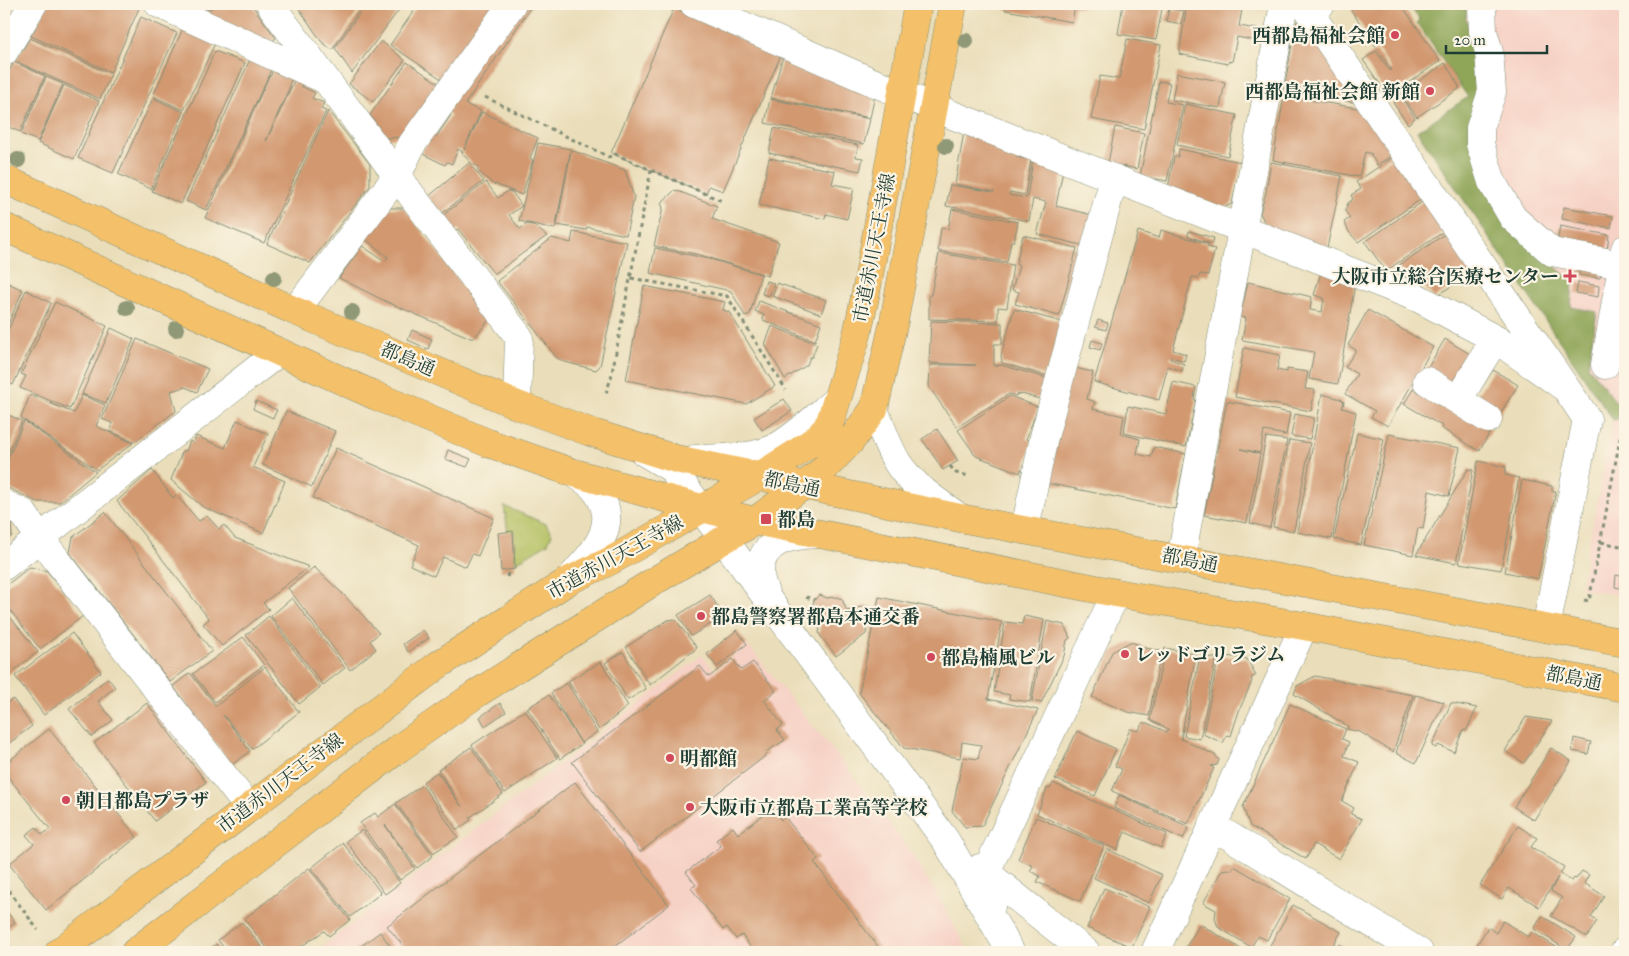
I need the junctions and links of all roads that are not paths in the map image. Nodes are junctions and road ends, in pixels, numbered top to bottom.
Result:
1 (33, 4) edge
2 (159, 4) edge
3 (270, 4) edge
4 (512, 4) edge
5 (694, 4) edge
6 (918, 4) edge
7 (953, 4) edge
8 (1484, 4) edge
9 (1299, 7) edge
10 (4, 52) edge
11 (327, 81) junction
12 (902, 94) junction
13 (934, 107) junction
14 (397, 176) junction
15 (1114, 178) junction
16 (4, 179) edge
17 (4, 227) edge
18 (1242, 228) junction
19 (1624, 257) edge
20 (295, 311) junction
21 (1495, 339) junction
22 (279, 352) junction
23 (1604, 365) dead end
24 (1427, 381) dead end
25 (1564, 387) junction
26 (836, 400) junction
27 (1458, 400) junction
28 (517, 405) junction
29 (874, 409) junction
30 (1488, 418) dead end
31 (634, 446) junction
32 (676, 459) junction
33 (574, 473) junction
34 (758, 477) junction
35 (804, 486) junction
36 (4, 504) edge
37 (701, 508) junction
38 (960, 518) junction
39 (755, 521) junction
40 (1025, 530) junction
41 (822, 534) junction
42 (40, 538) junction
43 (725, 540) junction
44 (1181, 558) junction
45 (4, 566) edge
46 (568, 581) junction
47 (1116, 593) junction
48 (766, 598) junction
49 (1304, 626) junction
50 (1546, 628) junction
51 (1625, 644) edge
52 (1625, 688) edge
53 (248, 807) junction
54 (1212, 826) junction
55 (946, 841) junction
56 (986, 872) junction
57 (993, 920) junction
58 (59, 952) edge
59 (135, 952) edge
60 (1011, 952) edge
61 (1086, 952) edge
62 (1155, 952) edge
63 (1419, 952) edge

1 - 10 street
2 - 11 street
3 - 11 street
4 - 14 street
5 - 12 street
6 - 12 main road, 市道赤川天王寺線
7 - 13 main road, 市道赤川天王寺線
8 - 19 street
9 - 18 street
9 - 25 street
11 - 14 street
12 - 13 street
12 - 26 main road, 市道赤川天王寺線
13 - 15 street
13 - 29 main road, 市道赤川天王寺線
14 - 20 street
14 - 28 street
15 - 18 street
15 - 40 street
16 - 20 main road, 都島通
17 - 22 main road, 都島通
18 - 21 street
18 - 44 street
19 - 23 street
20 - 28 main road, 都島通
21 - 25 street
21 - 27 street
22 - 33 main road, 都島通
22 - 42 street
24 - 27 street
25 - 50 street
26 - 32 street
26 - 34 main road, 市道赤川天王寺線
27 - 30 street
28 - 31 main road, 都島通
29 - 35 main road, 市道赤川天王寺線
29 - 38 street
31 - 32 main road, 都島通
31 - 37 street
32 - 34 main road, 都島通
33 - 37 main road, 都島通
33 - 46 street
34 - 35 main road, 都島通
34 - 37 main road, 市道赤川天王寺線
35 - 38 main road, 都島通
35 - 39 main road, 市道赤川天王寺線
36 - 42 street
37 - 39 main road, 都島通
37 - 43 street
37 - 46 main road, 市道赤川天王寺線
38 - 40 main road, 都島通
39 - 41 main road, 都島通
39 - 43 main road, 市道赤川天王寺線
40 - 44 main road, 都島通
41 - 47 main road, 都島通
41 - 48 street
42 - 45 street
42 - 53 street
43 - 48 street
43 - 59 main road, 市道赤川天王寺線
44 - 50 main road, 都島通
46 - 53 main road, 市道赤川天王寺線
47 - 49 main road, 都島通
47 - 56 street
48 - 55 street
49 - 52 main road, 都島通
49 - 54 street
50 - 51 main road, 都島通
53 - 58 main road, 市道赤川天王寺線
54 - 62 street
54 - 63 street
55 - 56 street
55 - 57 street
56 - 57 street
56 - 61 street
57 - 60 street

